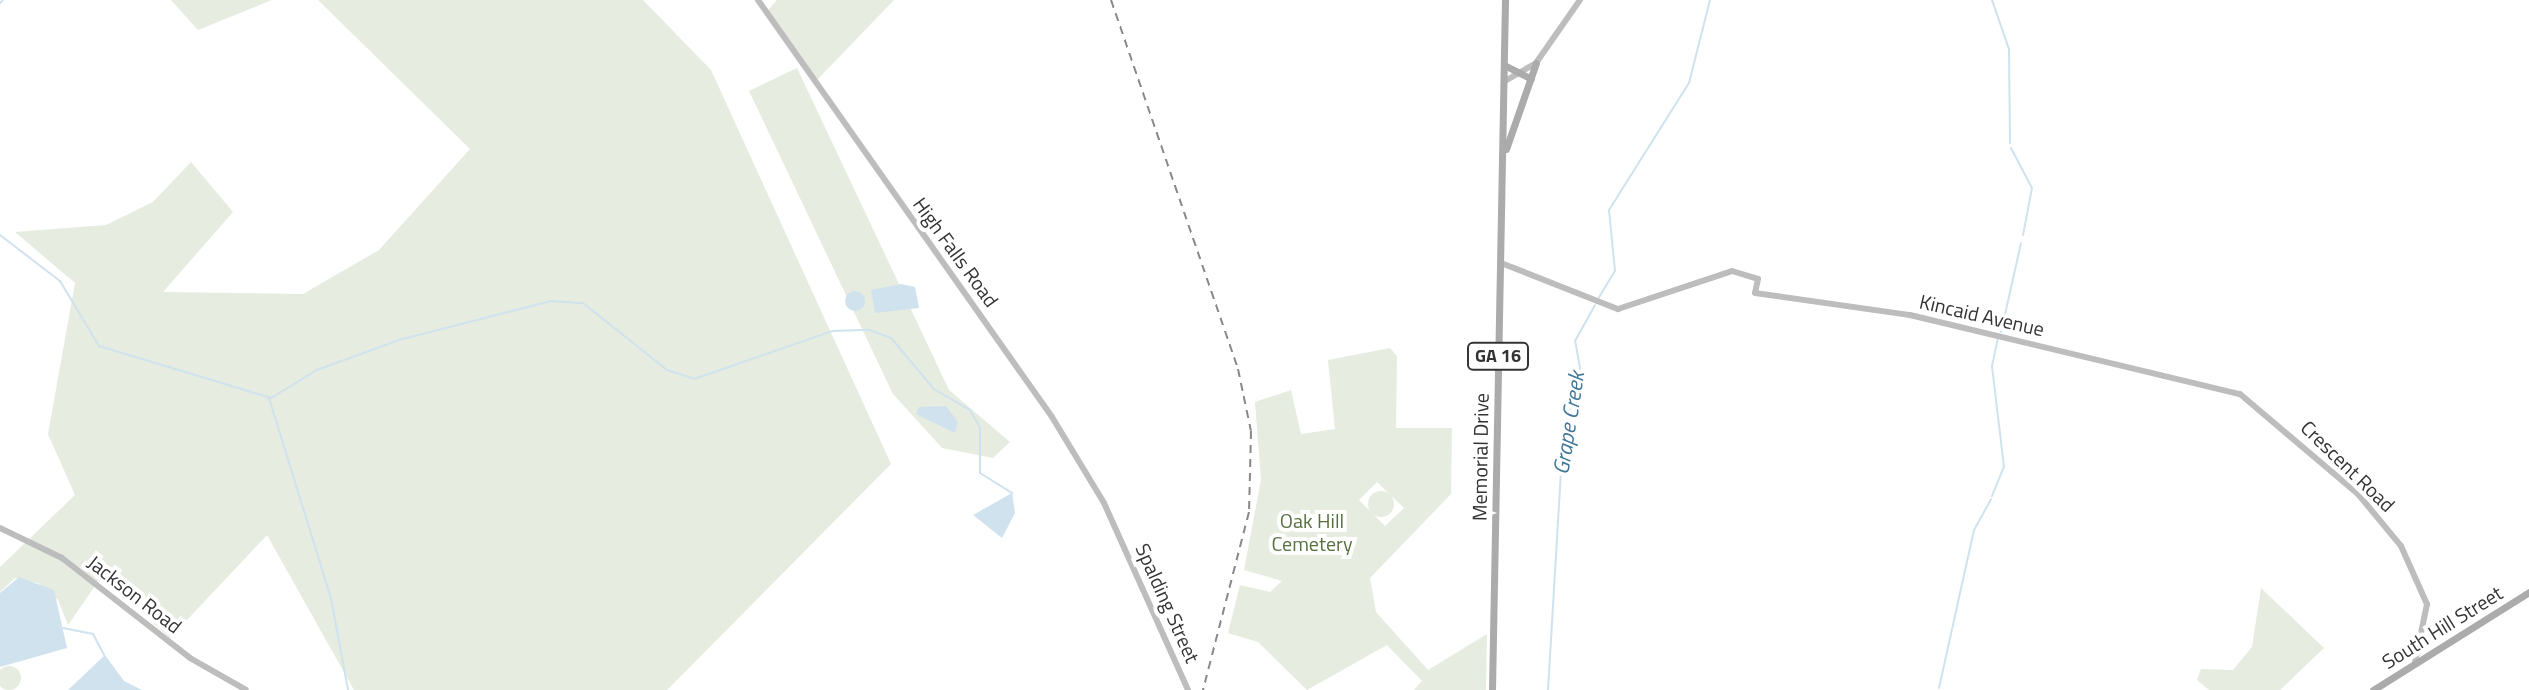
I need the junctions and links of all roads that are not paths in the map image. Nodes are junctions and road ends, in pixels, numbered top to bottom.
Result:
1 (758, 0) edge
2 (1505, 0) edge
3 (1580, 0) edge
4 (1536, 63) joint
5 (1505, 65) junction
6 (1528, 77) junction
7 (1505, 81) junction
8 (1503, 154) junction
9 (1501, 263) junction
10 (2199, 383) joint
11 (0, 528) edge
12 (1117, 530) joint
13 (2529, 592) edge
14 (2415, 662) junction
15 (246, 690) edge
16 (1188, 690) edge
17 (1492, 690) edge
18 (2373, 690) edge

1 - 12 street, High Falls Road
2 - 5 main road, GA 16
3 - 4 street
4 - 6 main road
5 - 6 main road
5 - 7 main road, GA 16
6 - 7 street
6 - 8 main road
7 - 8 main road, Memorial Drive / GA 16
8 - 9 main road, Memorial Drive / GA 16
9 - 10 street, Kincaid Avenue
9 - 17 main road, Memorial Drive / GA 16
10 - 14 street, Crescent Road
11 - 15 street, Jackson Road
12 - 16 street, Spalding Street
13 - 14 main road, South Hill Street
14 - 18 main road, South Hill Street

